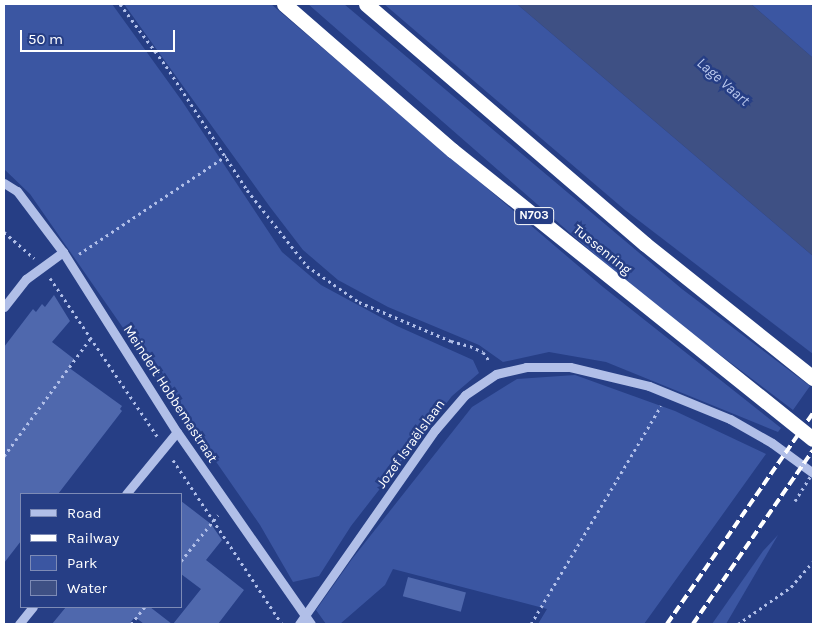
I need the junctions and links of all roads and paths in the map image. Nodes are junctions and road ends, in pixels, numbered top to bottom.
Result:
1 (120, 4) edge
2 (284, 4) edge
3 (366, 4) edge
4 (226, 156) junction
5 (4, 183) edge
6 (4, 232) edge
7 (63, 252) junction
8 (69, 262) junction
9 (43, 266) junction
10 (4, 307) edge
11 (90, 339) junction
12 (496, 374) junction
13 (813, 378) edge
14 (666, 397) dead end
15 (177, 432) junction
16 (813, 439) edge
17 (164, 447) junction
18 (4, 456) edge
19 (813, 472) edge
20 (127, 493) edge
21 (795, 501) dead end
22 (227, 504) junction
23 (213, 522) junction
24 (182, 560) edge
25 (813, 562) edge
26 (32, 608) edge
27 (144, 608) edge
28 (305, 622) edge
29 (19, 624) edge
30 (131, 624) edge
31 (282, 624) edge
32 (531, 624) edge
33 (738, 624) edge

1 - 4 path
2 - 16 highway, Tussenring / N703
3 - 13 highway
4 - 8 path
4 - 12 path
5 - 7 street, Meindert Hobbemastraat
6 - 9 path
7 - 8 street, Meindert Hobbemastraat
7 - 9 street
8 - 15 street, Meindert Hobbemastraat
9 - 10 street
9 - 11 path
11 - 17 path
11 - 18 path
12 - 19 street, Jozef Israëlslaan
12 - 28 street, Jozef Israëlslaan
14 - 32 path
15 - 17 street
15 - 22 street, Meindert Hobbemastraat
17 - 20 street
17 - 23 path
19 - 21 path, bridge
22 - 23 path
22 - 28 street, Meindert Hobbemastraat
23 - 24 path
23 - 31 path
25 - 33 path
26 - 29 street
27 - 30 path

